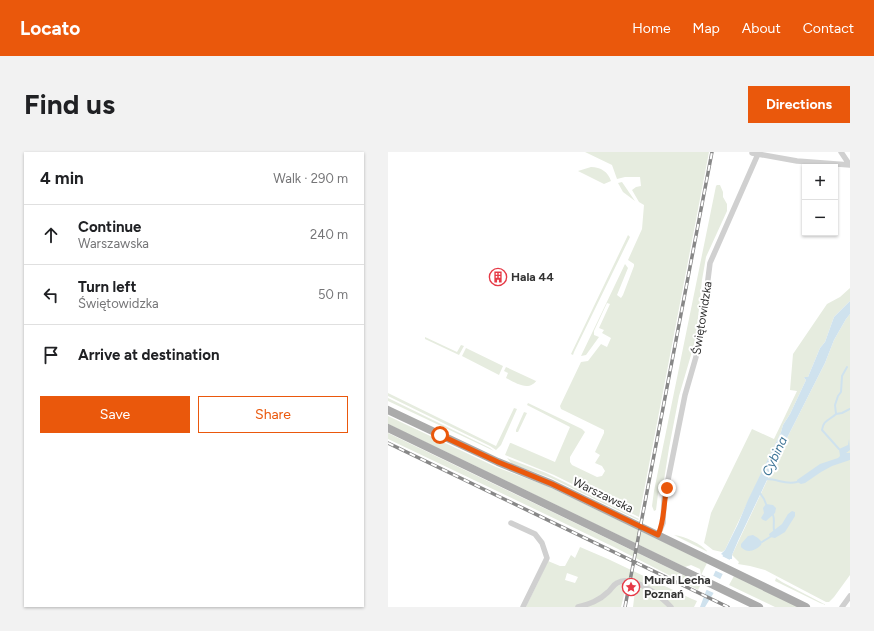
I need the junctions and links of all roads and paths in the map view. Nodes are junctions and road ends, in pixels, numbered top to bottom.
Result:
1 (841, 152) edge
2 (752, 153) dead end
3 (758, 154) junction
4 (850, 165) edge
5 (388, 410) edge
6 (388, 428) edge
7 (510, 523) dead end
8 (658, 535) junction
9 (850, 596) edge
10 (523, 607) edge
11 (578, 607) edge
12 (671, 607) edge
13 (758, 607) edge
14 (806, 607) edge
15 (842, 607) edge

1 - 4 street
2 - 3 street
3 - 4 street
3 - 8 street, Świętowidzka
5 - 8 main road, Warszawska
6 - 13 main road
7 - 10 street
8 - 14 main road, Warszawska
9 - 15 street
11 - 12 street

